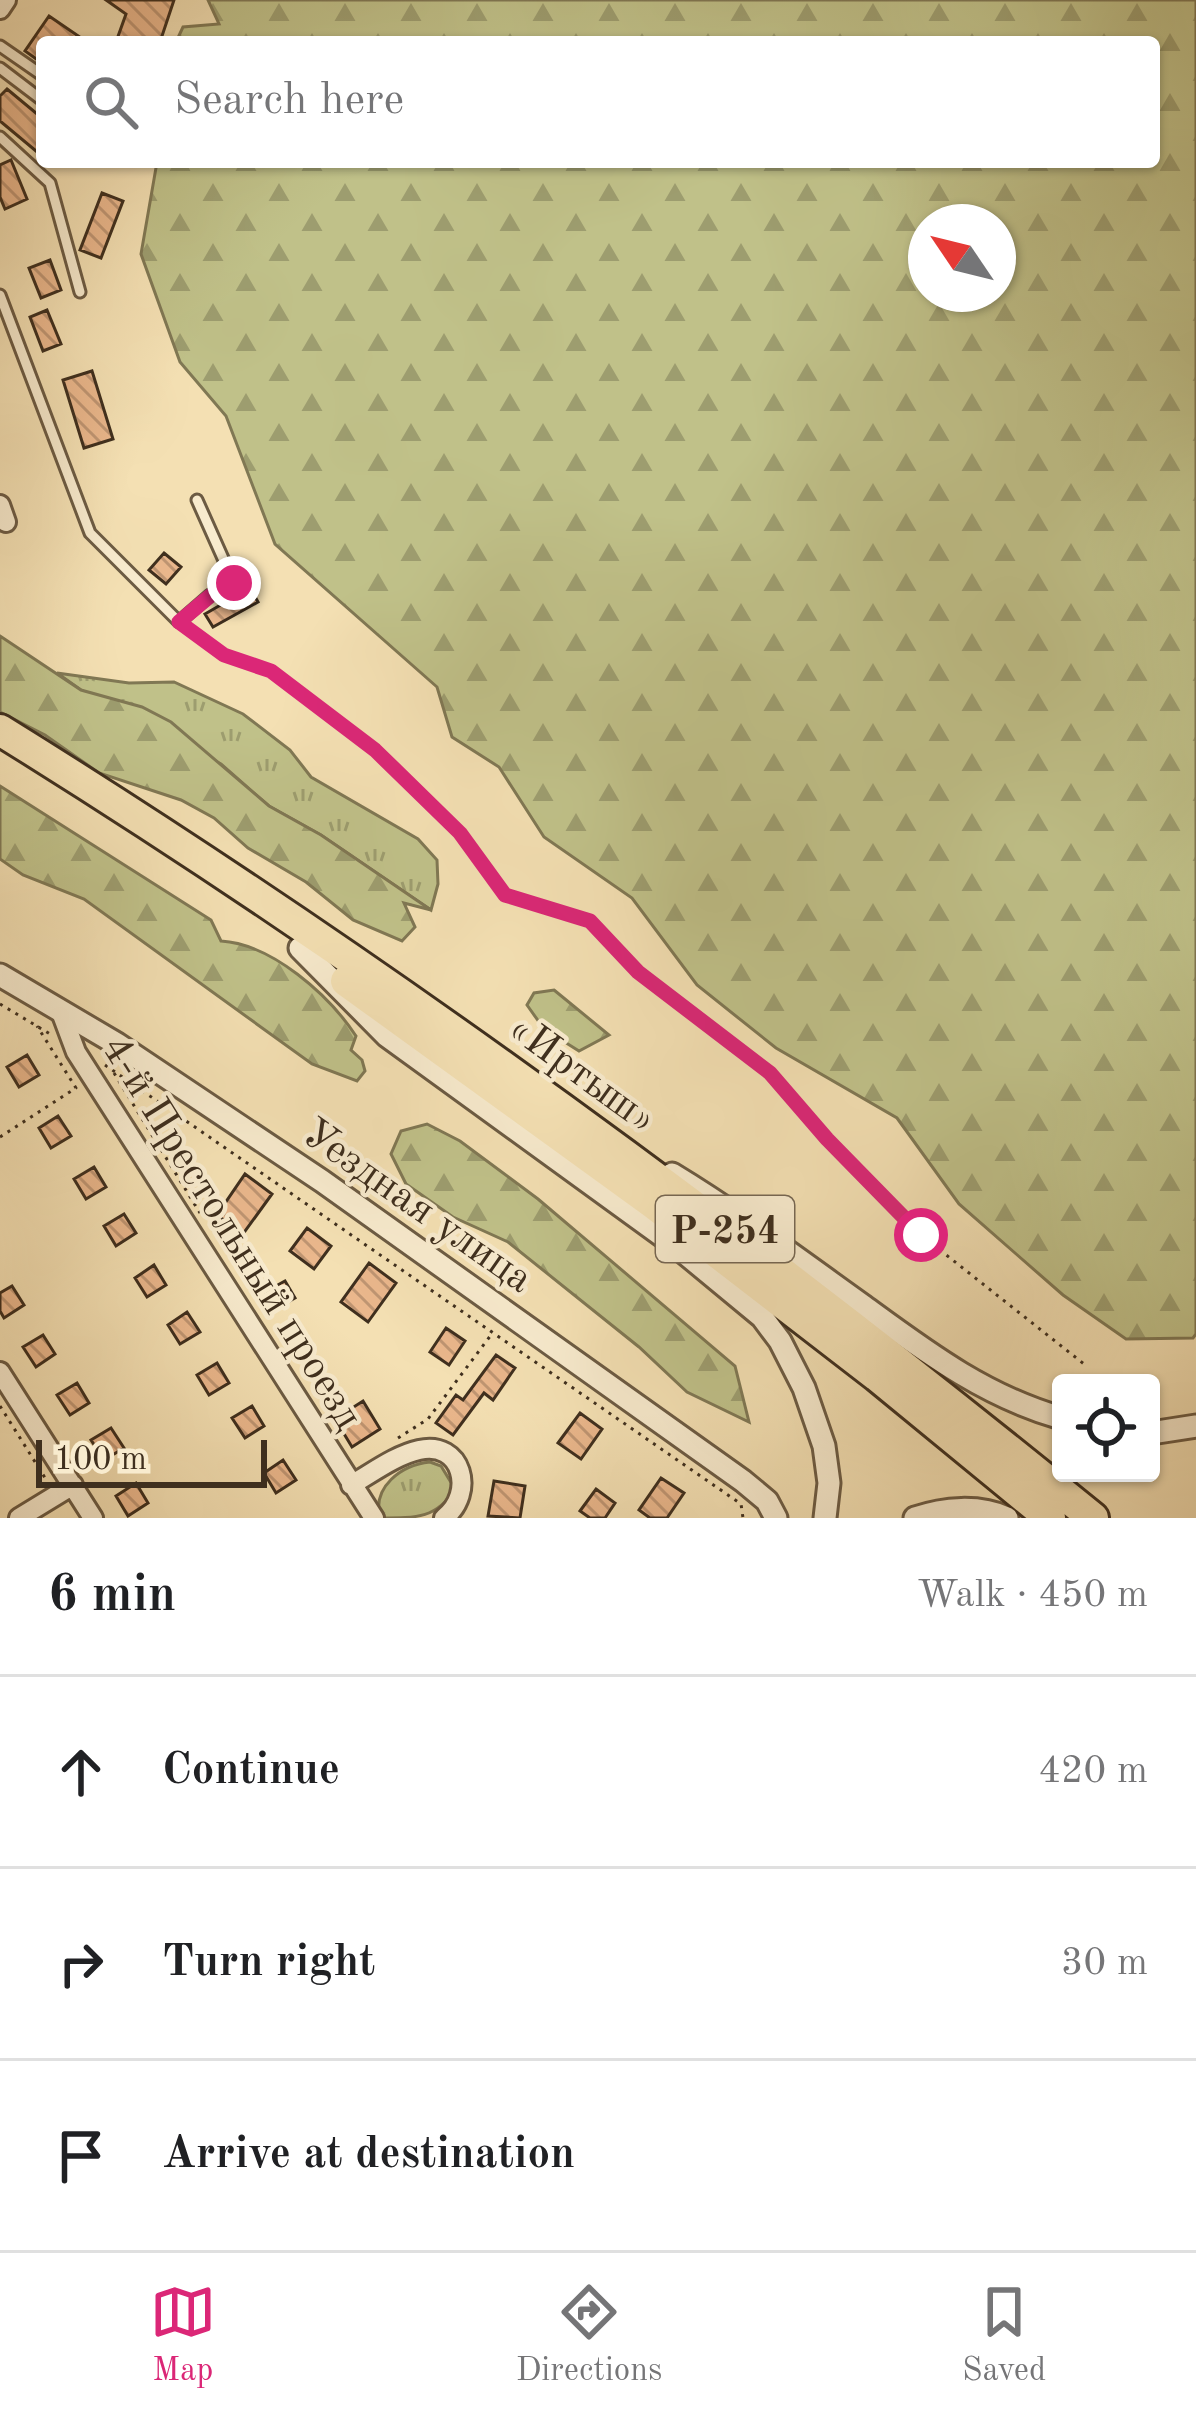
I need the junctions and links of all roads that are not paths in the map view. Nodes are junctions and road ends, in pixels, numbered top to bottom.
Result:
1 (6, 0) edge
2 (0, 9) edge
3 (0, 46) edge
4 (0, 68) edge
5 (36, 71) edge
6 (36, 95) edge
7 (0, 137) edge
8 (80, 292) dead end
9 (0, 295) edge
10 (196, 500) dead end
11 (0, 730) edge
12 (0, 754) edge
13 (300, 948) junction
14 (0, 975) edge
15 (61, 1012) junction
16 (606, 1139) junction
17 (0, 1372) edge
18 (1052, 1415) edge
19 (1196, 1426) edge
20 (1160, 1432) edge
21 (352, 1485) junction
22 (64, 1490) junction
23 (19, 1518) edge
24 (93, 1518) edge
25 (374, 1518) edge
26 (444, 1518) edge
27 (776, 1518) edge
28 (825, 1518) edge
29 (915, 1518) edge
30 (1007, 1518) edge
31 (1050, 1518) edge
32 (1093, 1518) edge

1 - 2 street
3 - 5 lane
4 - 6 lane
7 - 8 lane
9 - 10 lane
11 - 16 highway, «Иртыш» / Р-254
12 - 13 highway, «Иртыш» / Р-254
13 - 28 street
13 - 31 highway, «Иртыш» / Р-254
14 - 15 street, Уездная улица
15 - 21 street, 4-й Престольный проезд
15 - 27 street, Уездная улица
16 - 18 street
16 - 32 highway, «Иртыш» / Р-254
17 - 22 street
19 - 20 street
21 - 25 street, 4-й Престольный проезд
21 - 26 street, 4-й Престольный проезд
22 - 23 street
22 - 24 street
29 - 30 street

